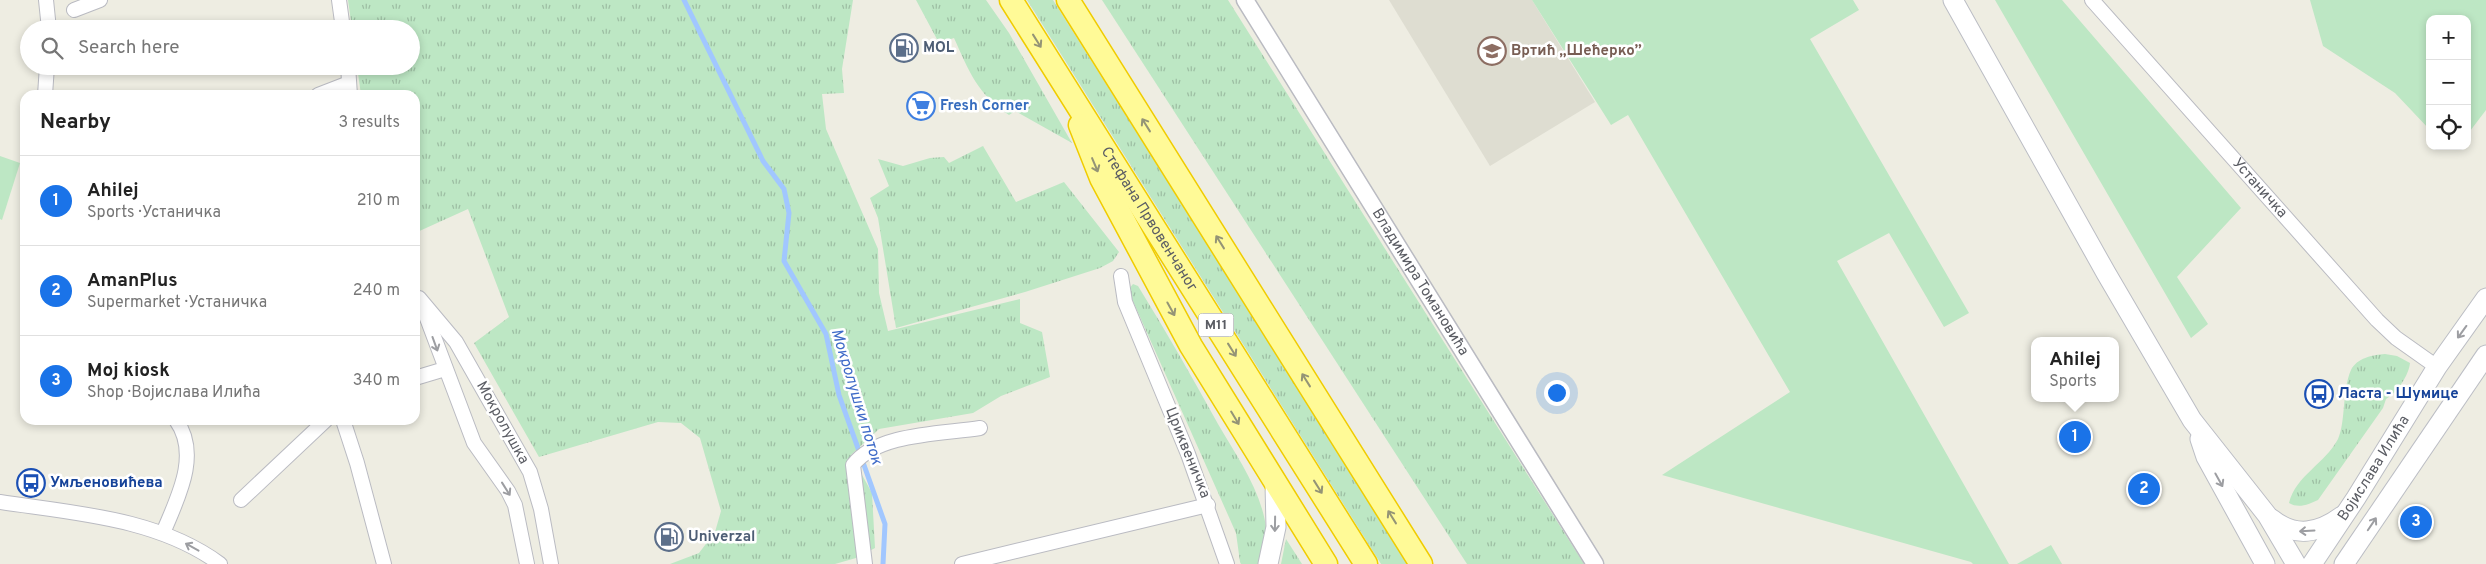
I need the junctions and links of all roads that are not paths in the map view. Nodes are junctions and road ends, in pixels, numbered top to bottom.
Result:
1 (46, 0) edge
2 (100, 0) edge
3 (339, 0) edge
4 (1011, 0) edge
5 (1068, 0) edge
6 (1245, 0) edge
7 (1953, 0) edge
8 (2092, 0) edge
9 (74, 10) dead end
10 (48, 20) edge
11 (342, 20) edge
12 (46, 75) edge
13 (349, 75) edge
14 (1066, 86) junction
15 (350, 89) edge
16 (45, 90) edge
17 (1121, 276) dead end
18 (420, 298) edge
19 (2486, 298) edge
20 (420, 302) edge
21 (2486, 355) edge
22 (2437, 367) junction
23 (445, 369) junction
24 (420, 376) edge
25 (2192, 420) junction
26 (178, 425) edge
27 (321, 425) edge
28 (345, 425) edge
29 (980, 428) dead end
30 (1275, 484) junction
31 (241, 500) dead end
32 (0, 502) edge
33 (1208, 505) junction
34 (2346, 513) junction
35 (2267, 514) junction
36 (163, 533) junction
37 (1421, 562) edge
38 (220, 564) edge
39 (384, 564) edge
40 (527, 564) edge
41 (551, 564) edge
42 (865, 564) edge
43 (962, 564) edge
44 (1228, 564) edge
45 (1268, 564) edge
46 (1326, 564) edge
47 (1366, 564) edge
48 (1596, 564) edge
49 (2265, 564) edge
50 (2296, 564) edge
51 (2312, 564) edge
52 (2344, 564) edge

1 - 10 street
2 - 9 street
3 - 11 street
4 -> 14 highway, Стефана Првовенчаног / M11
37 -> 5 highway
6 - 48 street, Владимира Томановића
7 - 25 main road
8 - 22 street, Устаничка
12 - 16 street
13 - 15 street
14 -> 30 highway
14 -> 47 highway, Стефана Првовенчаног / M11
17 - 33 street, Цриквеничка
18 - 41 street, Мокролушка
19 -> 22 main road, Војислава Илића
20 -> 23 street, Мокролушка
52 -> 21 main road, Војислава Илића
22 - 34 main road, Војислава Илића
23 - 24 street
23 -> 40 street, Мокролушка
25 - 35 main road
25 -> 49 main road
26 - 36 street
27 - 31 street
28 - 39 street
29 - 42 street
30 -> 45 main road
30 - 46 highway
32 - 36 street
33 - 43 street, Цриквеничка
33 - 44 street
34 -> 35 main road
34 - 51 main road, Војислава Илића
35 - 50 main road
38 -> 36 street

